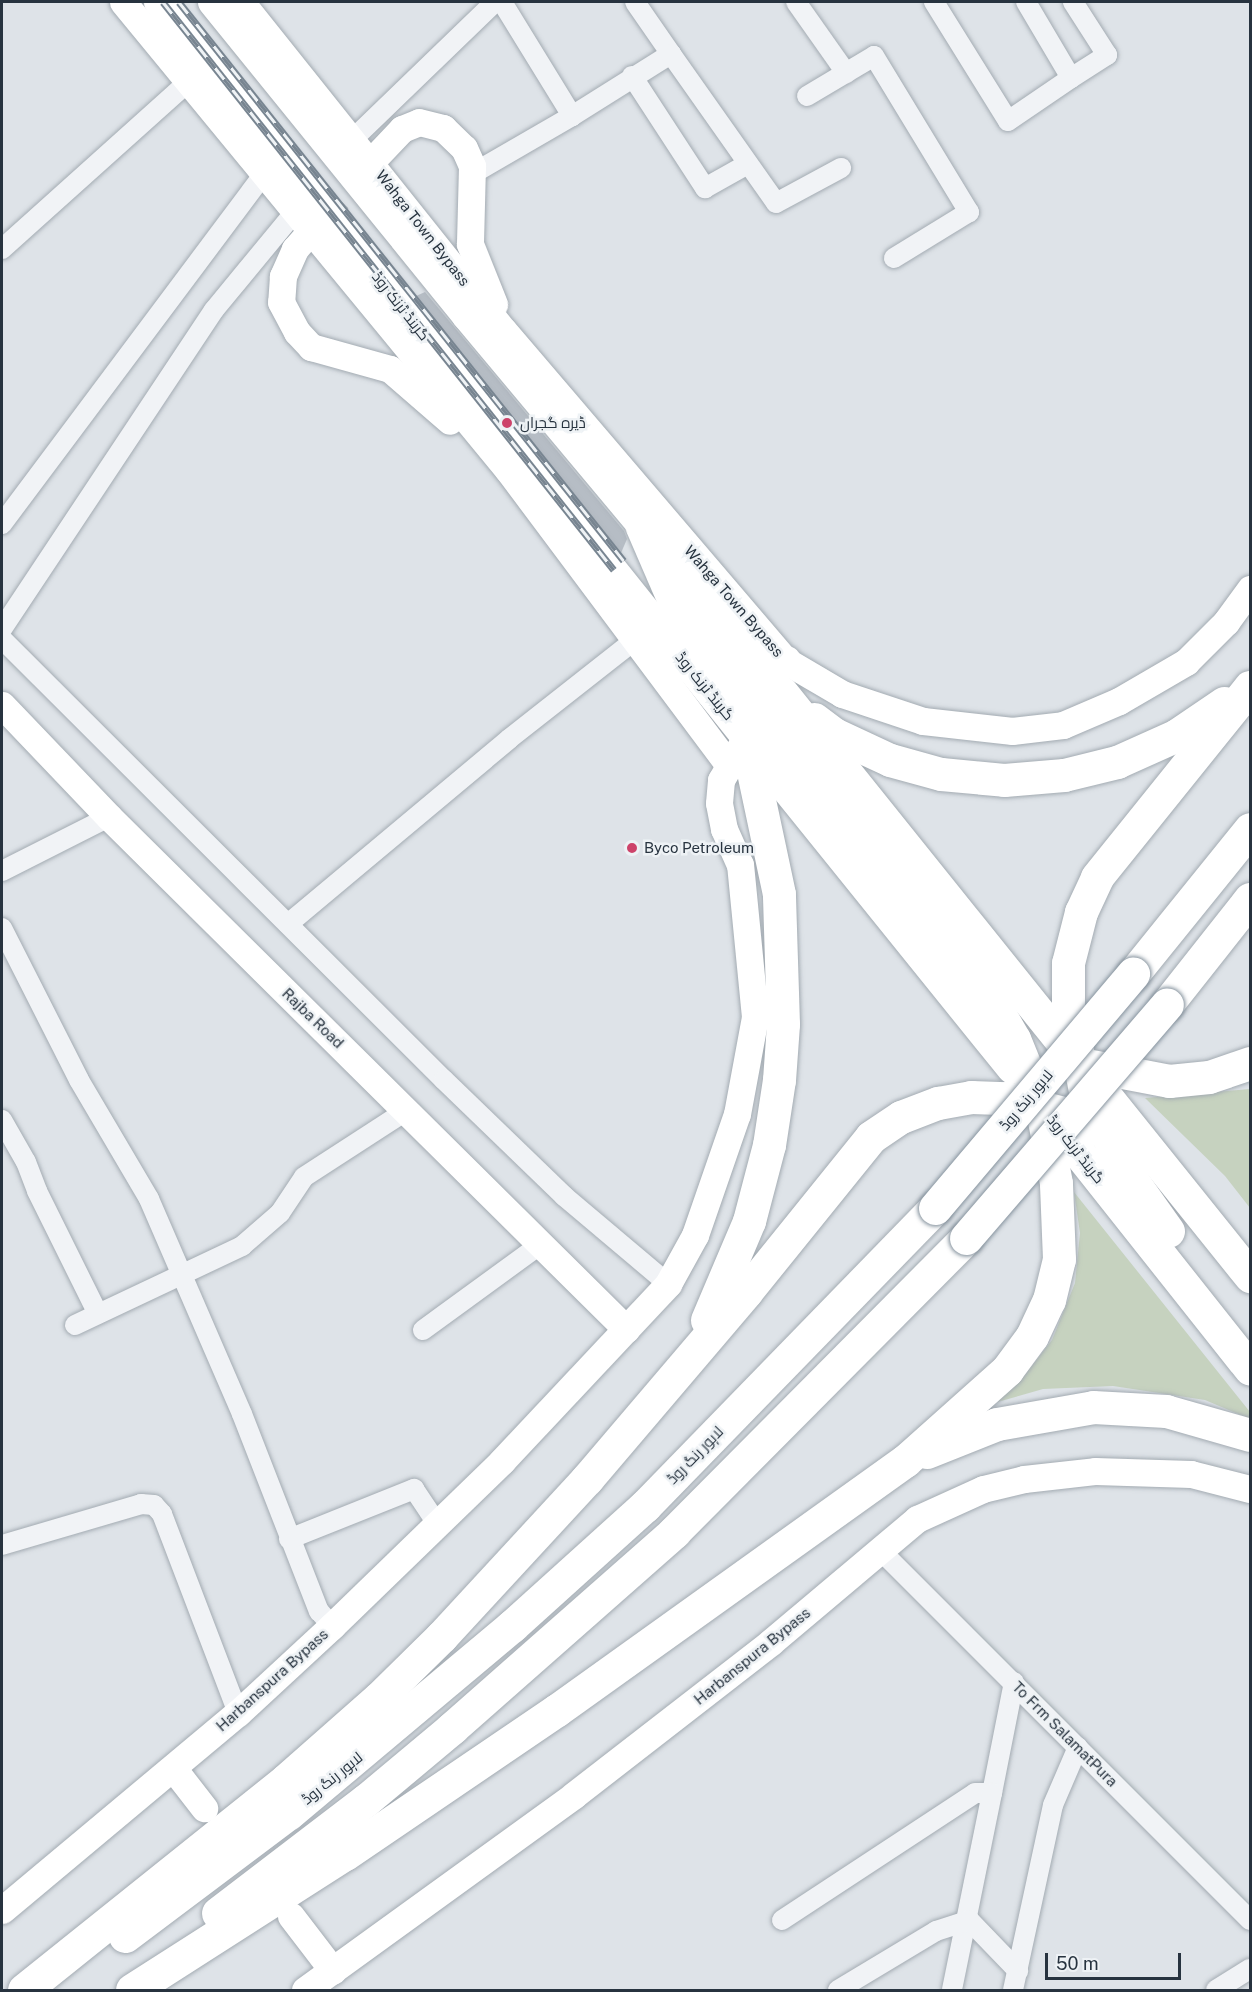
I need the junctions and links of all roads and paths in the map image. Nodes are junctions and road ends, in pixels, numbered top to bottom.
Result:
1 (123, 2) edge
2 (159, 2) edge
3 (213, 2) edge
4 (242, 2) edge
5 (495, 2) edge
6 (502, 2) edge
7 (635, 2) edge
8 (796, 2) edge
9 (934, 2) edge
10 (1026, 2) edge
11 (1072, 2) edge
12 (671, 54) junction
13 (846, 73) junction
14 (632, 76) junction
15 (1071, 78) junction
16 (188, 82) junction
17 (807, 96) dead end
18 (572, 116) junction
19 (352, 140) junction
20 (367, 165) junction
21 (746, 165) junction
22 (841, 168) dead end
23 (472, 174) junction
24 (263, 175) junction
25 (308, 221) junction
26 (2, 249) edge
27 (894, 258) dead end
28 (504, 331) junction
29 (508, 471) junction
30 (2, 524) edge
31 (642, 527) junction
32 (1251, 589) edge
33 (2, 629) edge
34 (2, 639) edge
35 (635, 640) junction
36 (746, 654) junction
37 (786, 661) junction
38 (1251, 682) edge
39 (1251, 687) edge
40 (782, 693) junction
41 (2, 705) edge
42 (746, 737) junction
43 (728, 764) junction
44 (109, 817) junction
45 (1251, 829) edge
46 (2, 871) edge
47 (1251, 899) edge
48 (288, 924) junction
49 (2, 928) edge
50 (971, 1016) junction
51 (1014, 1039) junction
52 (1081, 1063) junction
53 (1251, 1063) edge
54 (1041, 1105) junction
55 (407, 1110) junction
56 (2, 1120) edge
57 (1100, 1129) junction
58 (7, 1140) edge
59 (1156, 1160) junction
60 (541, 1244) junction
61 (182, 1272) junction
62 (1251, 1276) edge
63 (668, 1284) junction
64 (98, 1314) junction
65 (75, 1325) dead end
66 (626, 1329) junction
67 (423, 1330) dead end
68 (1251, 1333) edge
69 (691, 1354) junction
70 (1251, 1369) edge
71 (1251, 1435) edge
72 (905, 1461) junction
73 (1251, 1489) edge
74 (438, 1525) junction
75 (289, 1539) junction
76 (2, 1545) edge
77 (879, 1549) junction
78 (332, 1626) junction
79 (1014, 1682) junction
80 (238, 1713) junction
81 (1078, 1747) junction
82 (173, 1768) junction
83 (992, 1793) junction
84 (204, 1808) dead end
85 (2, 1910) edge
86 (291, 1916) dead end
87 (782, 1920) dead end
88 (969, 1920) junction
89 (1251, 1920) edge
90 (1251, 1969) edge
91 (333, 1971) junction
92 (1018, 1971) junction
93 (24, 1990) edge
94 (51, 1990) edge
95 (113, 1990) edge
96 (132, 1990) edge
97 (305, 1990) edge
98 (838, 1990) edge
99 (952, 1990) edge
100 (1013, 1990) edge
101 (1216, 1990) edge

1 - 16 street
2 - 42 main road, گرینڈ ٹرنک روڈ
3 - 31 main road
4 - 19 street, Wahga Town Bypass
5 - 19 street
6 - 18 street
7 - 12 street
8 - 13 street
9 - 15 street
10 - 15 street
11 - 15 street
12 - 14 street
12 - 21 street
13 - 17 street
13 - 27 street
14 - 18 street
14 - 21 street
16 - 24 street
16 - 26 street
18 - 23 street
19 - 20 street, Wahga Town Bypass
20 - 23 street
20 - 28 street, Wahga Town Bypass
21 - 22 street
23 - 28 street
24 - 25 street
24 - 30 street
25 - 29 street
25 - 29 street
25 - 33 street
28 - 37 street, Wahga Town Bypass
29 - 35 street
31 - 36 main road
31 - 51 highway
32 - 37 street, Wahga Town Bypass
34 - 48 street
35 - 43 street
35 - 48 street
36 - 37 main road
36 - 40 main road
38 - 40 highway
39 - 52 highway
40 - 52 highway
41 - 44 street, Rajba Road
42 - 43 street, Harbanspura Bypass
42 - 50 highway, گرینڈ ٹرنک روڈ
42 - 69 highway
43 - 63 street, Harbanspura Bypass
44 - 46 street
44 - 55 street, Rajba Road
45 - 94 highway, لاہور رنگ روڈ, bridge
47 - 95 highway, bridge
48 - 63 street
49 - 61 street
50 - 51 highway
50 - 54 highway, گرینڈ ٹرنک روڈ
51 - 52 highway
51 - 54 highway
52 - 53 highway
52 - 57 highway
52 - 59 highway
54 - 57 highway
54 - 69 highway
54 - 70 highway, گرینڈ ٹرنک روڈ
54 - 72 highway
55 - 60 street, Rajba Road
55 - 61 street
56 - 58 street
57 - 59 highway
57 - 68 highway
58 - 64 street
59 - 62 highway
60 - 66 street, Rajba Road
60 - 67 street
61 - 64 street
61 - 75 street
63 - 66 street, Harbanspura Bypass
64 - 65 street
66 - 74 street, Harbanspura Bypass
69 - 93 highway
71 - 72 highway
72 - 96 highway
73 - 77 street, Harbanspura Bypass
74 - 75 street
74 - 78 street, Harbanspura Bypass
75 - 78 street
76 - 80 street
77 - 79 street, To Frm SalamatPura
77 - 91 street, Harbanspura Bypass
78 - 80 street, Harbanspura Bypass
79 - 81 street, To Frm SalamatPura
79 - 83 street
80 - 82 street, Harbanspura Bypass
81 - 89 street, To Frm SalamatPura
81 - 92 street
82 - 84 street
82 - 85 street, Harbanspura Bypass
83 - 87 street
83 - 88 street
86 - 91 street
88 - 92 street
88 - 98 street
88 - 99 street
90 - 101 street
91 - 97 street, Harbanspura Bypass
92 - 100 street

